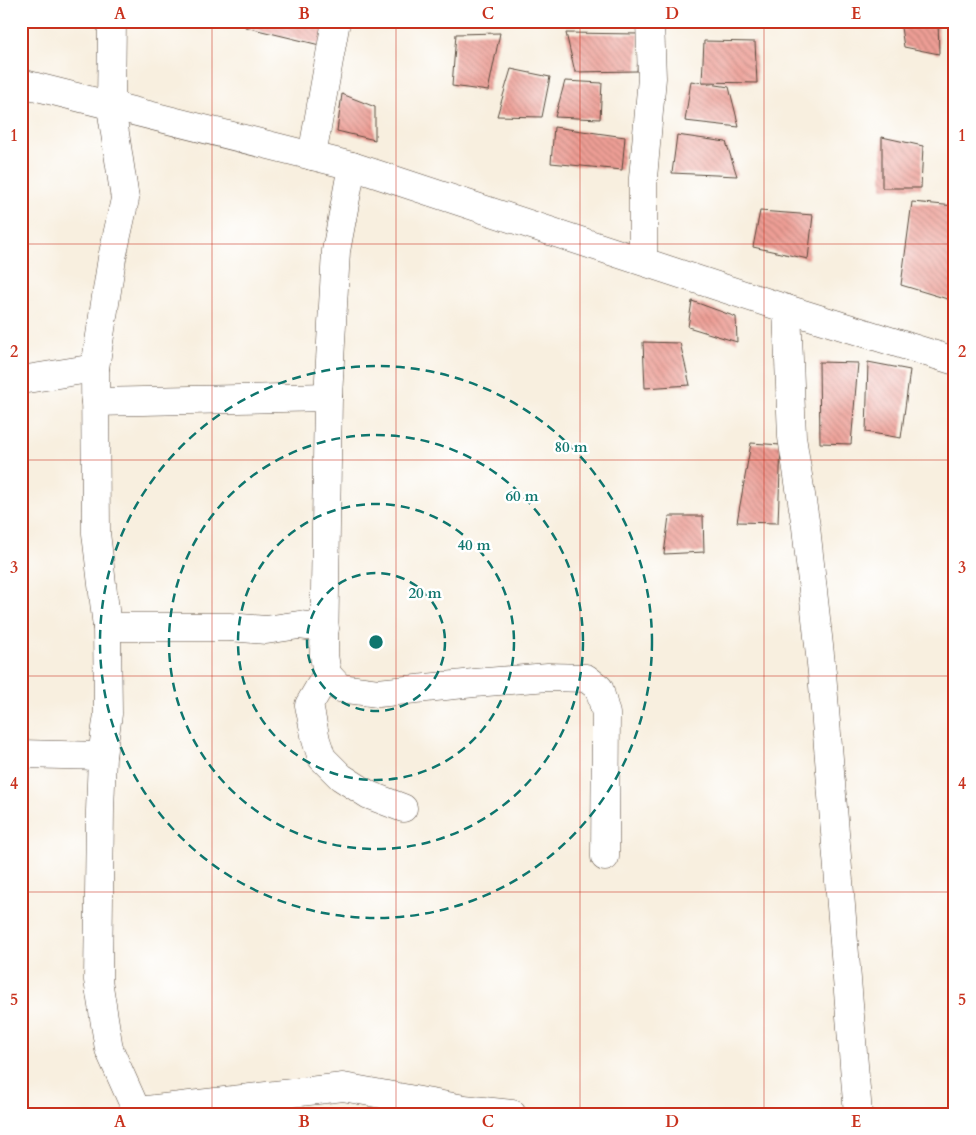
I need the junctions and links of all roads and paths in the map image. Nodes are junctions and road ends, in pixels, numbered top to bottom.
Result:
1 (112, 21) edge
2 (336, 21) edge
3 (650, 21) edge
4 (21, 83) edge
5 (111, 107) junction
6 (312, 156) junction
7 (352, 166) junction
8 (643, 261) junction
9 (787, 309) junction
10 (955, 361) edge
11 (95, 368) junction
12 (21, 380) edge
13 (328, 397) junction
14 (95, 402) junction
15 (106, 627) junction
16 (324, 628) junction
17 (327, 674) junction
18 (21, 754) edge
19 (102, 756) junction
20 (403, 808) dead end
21 (605, 857) dead end
22 (138, 1112) edge
23 (512, 1114) edge
24 (858, 1114) edge

1 - 5 street
2 - 6 street
3 - 8 street
4 - 5 street
5 - 6 street
5 - 11 street
6 - 7 street
7 - 8 street
7 - 13 street
8 - 9 street
9 - 10 street
9 - 24 street
11 - 12 street
11 - 14 street
13 - 14 street
13 - 16 street
14 - 15 street
15 - 16 street
15 - 19 street
16 - 17 street
17 - 20 street
17 - 21 street
18 - 19 street
19 - 22 street
22 - 23 street

